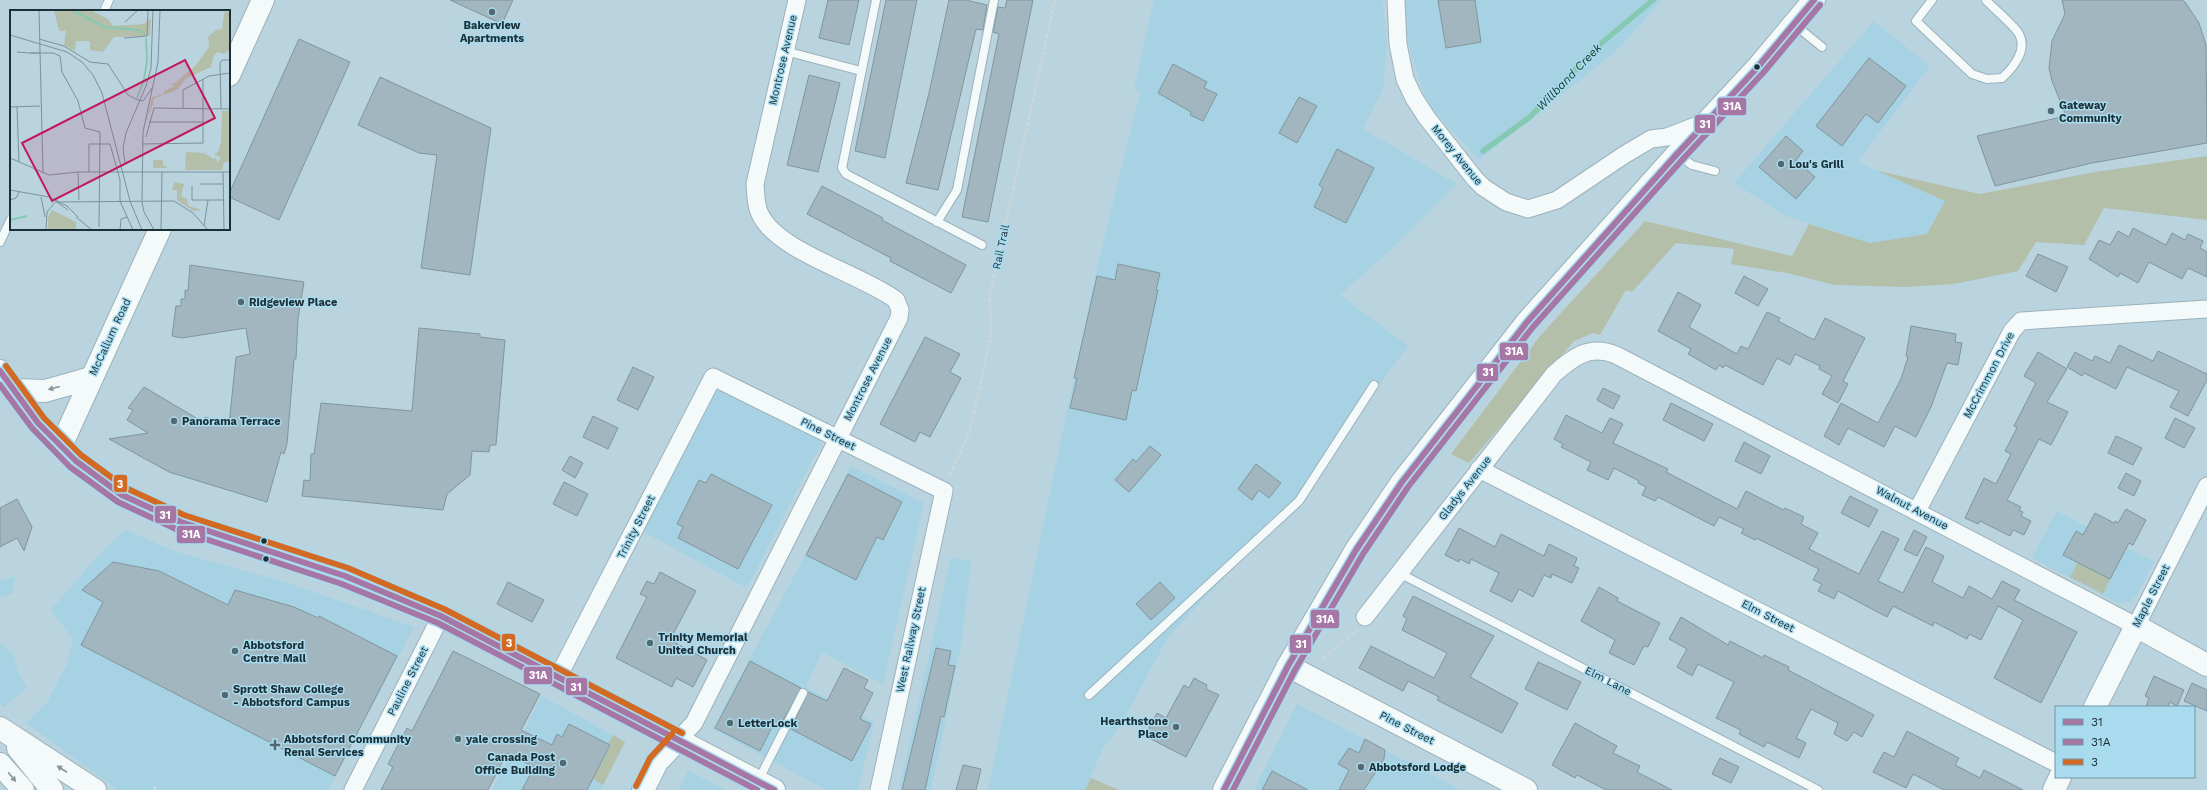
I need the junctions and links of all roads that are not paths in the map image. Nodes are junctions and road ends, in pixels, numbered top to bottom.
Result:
1 (109, 0) edge
2 (263, 0) edge
3 (797, 0) edge
4 (876, 0) edge
5 (994, 0) edge
6 (1396, 0) edge
7 (1814, 0) edge
8 (1932, 0) edge
9 (1986, 0) edge
10 (104, 10) edge
11 (1794, 24) junction
12 (1822, 47) dead end
13 (785, 51) junction
14 (861, 71) junction
15 (230, 73) edge
16 (1706, 122) junction
17 (1677, 154) junction
18 (1716, 171) dead end
19 (10, 221) edge
20 (937, 222) junction
21 (160, 230) edge
22 (0, 242) edge
23 (982, 246) dead end
24 (2207, 309) edge
25 (1616, 354) joint
26 (0, 371) edge
27 (713, 377) joint
28 (91, 378) junction
29 (1374, 385) dead end
30 (14, 390) junction
31 (838, 438) junction
32 (61, 446) junction
33 (1479, 469) junction
34 (2207, 486) edge
35 (944, 491) joint
36 (1917, 510) junction
37 (1399, 573) junction
38 (441, 616) junction
39 (1365, 617) road end
40 (2136, 626) junction
41 (2207, 665) edge
42 (1288, 666) junction
43 (558, 677) junction
44 (803, 693) dead end
45 (1089, 695) dead end
46 (2096, 706) edge
47 (0, 728) edge
48 (678, 740) junction
49 (2055, 762) edge
50 (0, 764) edge
51 (2060, 778) edge
52 (766, 786) edge
53 (22, 790) edge
54 (52, 790) edge
55 (95, 790) edge
56 (353, 790) edge
57 (643, 790) edge
58 (879, 790) edge
59 (1224, 790) edge
60 (1526, 790) edge
61 (1818, 790) edge
62 (2054, 790) edge

1 - 10 lane
2 - 15 main road
3 - 13 street, Montrose Avenue
4 - 14 lane
5 - 20 lane
6 - 16 street, Morey Avenue
7 - 11 main road
8 - 9 lane
11 - 12 lane
11 - 16 main road
13 - 14 lane
13 - 31 street, Montrose Avenue
14 - 20 lane
16 - 17 main road
17 - 18 lane
17 - 42 main road
19 - 22 lane
20 - 23 lane
21 - 28 main road, McCallum Road
24 - 36 street, McCrimmon Drive
25 - 33 street, Gladys Avenue
25 - 36 street, Walnut Avenue
26 - 30 main road
27 - 31 street, Pine Street
27 - 43 street, Trinity Street
28 -> 30 main road
28 - 32 main road, McCallum Road
29 - 45 lane
30 - 32 main road
31 - 35 street, Pine Street
31 - 48 street, Montrose Avenue
32 - 38 main road
33 - 37 street, Gladys Avenue
33 - 49 street, Elm Street
34 - 40 street, Maple Street
35 - 58 street, West Railway Street
36 - 40 street, Walnut Avenue
37 - 39 street, Gladys Avenue
37 - 61 lane, Elm Lane
38 - 43 main road
38 - 56 street, Pauline Street
40 - 41 main road, Walnut Avenue
40 - 46 main road, Maple Street
42 - 59 main road
42 - 60 main road, Pine Street
43 - 48 main road
44 - 52 lane
47 - 54 main road
55 -> 47 main road
48 - 52 main road
48 - 57 main road, Montrose Avenue
50 -> 53 main road
51 - 62 main road

